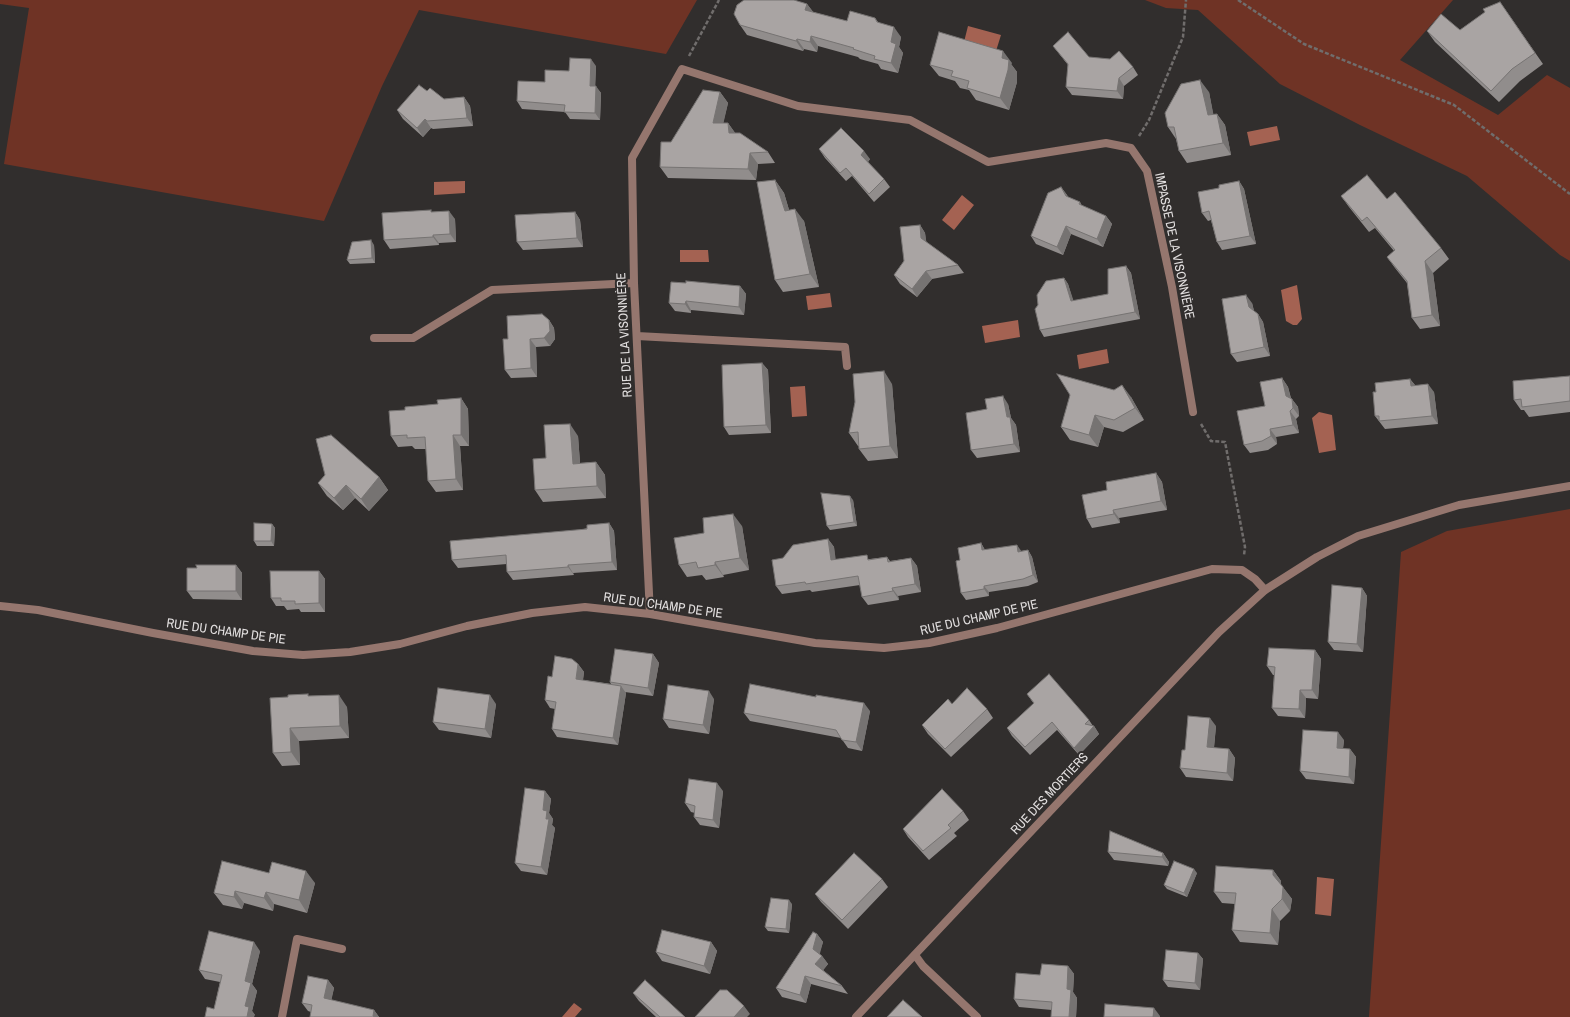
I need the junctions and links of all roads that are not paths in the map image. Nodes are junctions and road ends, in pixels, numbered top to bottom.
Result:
1 (1131, 148) joint
2 (634, 283) junction
3 (637, 336) junction
4 (374, 338) dead end
5 (847, 366) dead end
6 (1193, 412) road end
7 (1570, 486) edge
8 (1265, 590) junction
9 (0, 606) edge
10 (650, 614) junction
11 (342, 949) dead end
12 (915, 955) junction
13 (282, 1017) edge
14 (856, 1017) edge
15 (977, 1017) edge

1 - 2 street, RUE DE LA VISONNIÈRE
1 - 6 street, IMPASSE DE LA VISONNIÈRE
2 - 3 street, RUE DE LA VISONNIÈRE
2 - 4 street
3 - 5 street
3 - 10 street, RUE DE LA VISONNIÈRE
7 - 8 street, RUE DES MORTIERS
8 - 10 street, RUE DU CHAMP DE PIE
8 - 12 street, RUE DES MORTIERS
9 - 10 street, RUE DU CHAMP DE PIE
11 - 13 street
12 - 14 street, RUE DES MORTIERS
12 - 15 street

